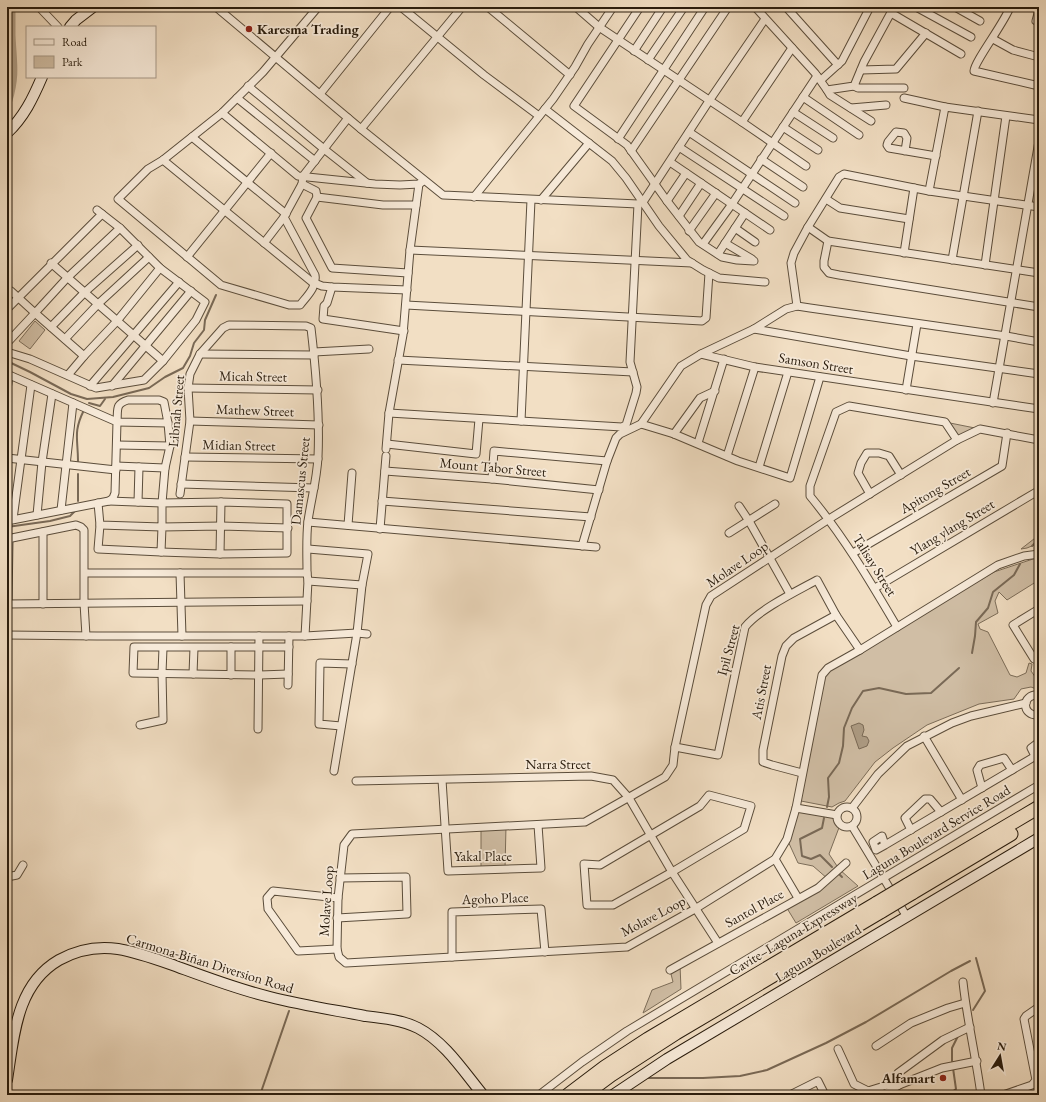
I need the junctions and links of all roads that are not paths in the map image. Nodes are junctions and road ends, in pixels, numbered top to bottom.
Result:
1 (39, 7) edge
2 (93, 7) edge
3 (216, 7) edge
4 (318, 7) edge
5 (390, 7) edge
6 (401, 7) edge
7 (462, 7) edge
8 (488, 7) edge
9 (576, 7) edge
10 (613, 7) edge
11 (640, 7) edge
12 (663, 7) edge
13 (684, 7) edge
14 (705, 7) edge
15 (728, 7) edge
16 (755, 7) edge
17 (786, 7) edge
18 (870, 7) edge
19 (916, 7) edge
20 (954, 7) edge
21 (1010, 7) edge
22 (892, 10) edge
23 (1039, 10) edge
24 (766, 19) junction
25 (980, 20) dead end
26 (1039, 22) edge
27 (57, 26) edge
28 (71, 26) edge
29 (599, 27) junction
30 (926, 33) junction
31 (437, 37) junction
32 (972, 37) dead end
33 (992, 39) junction
34 (618, 40) junction
35 (792, 48) junction
36 (634, 51) junction
37 (961, 54) dead end
38 (276, 56) junction
39 (1039, 57) edge
40 (648, 60) junction
41 (838, 65) junction
42 (664, 70) junction
43 (861, 70) junction
44 (570, 75) junction
45 (42, 78) edge
46 (819, 78) junction
47 (679, 80) junction
48 (248, 86) junction
49 (854, 86) junction
50 (1039, 86) edge
51 (904, 88) dead end
52 (827, 90) junction
53 (320, 94) junction
54 (803, 97) junction
55 (237, 98) junction
56 (904, 98) dead end
57 (710, 101) junction
58 (886, 106) dead end
59 (945, 107) junction
60 (851, 108) junction
61 (545, 109) junction
62 (978, 111) junction
63 (793, 112) junction
64 (222, 113) junction
65 (539, 116) junction
66 (1006, 116) junction
67 (348, 118) junction
68 (1039, 120) edge
69 (871, 121) dead end
70 (742, 122) junction
71 (783, 127) junction
72 (361, 129) junction
73 (689, 132) junction
74 (7, 133) edge
75 (859, 135) dead end
76 (192, 137) junction
77 (833, 138) dead end
78 (618, 139) junction
79 (1039, 141) edge
80 (589, 143) junction
81 (772, 143) junction
82 (679, 147) junction
83 (324, 150) junction
84 (818, 150) dead end
85 (631, 151) junction
86 (905, 151) dead end
87 (271, 153) junction
88 (936, 156) junction
89 (762, 159) junction
90 (163, 160) junction
91 (314, 161) junction
92 (670, 162) junction
93 (806, 166) dead end
94 (686, 173) junction
95 (752, 173) junction
96 (302, 180) junction
97 (422, 182) junction
98 (247, 183) junction
99 (701, 183) junction
100 (367, 184) junction
101 (655, 184) junction
102 (804, 187) dead end
103 (914, 188) junction
104 (742, 189) junction
105 (929, 191) junction
106 (716, 193) junction
107 (964, 196) junction
108 (317, 197) junction
109 (474, 197) junction
110 (826, 199) junction
111 (531, 200) junction
112 (541, 200) junction
113 (995, 200) junction
114 (667, 201) junction
115 (795, 202) dead end
116 (641, 203) junction
117 (732, 204) junction
118 (416, 205) junction
119 (1028, 205) junction
120 (1039, 207) edge
121 (224, 211) junction
122 (745, 213) junction
123 (285, 216) junction
124 (679, 216) junction
125 (784, 216) dead end
126 (909, 219) junction
127 (808, 227) junction
128 (120, 228) junction
129 (735, 228) junction
130 (770, 230) dead end
131 (690, 231) junction
132 (828, 241) junction
133 (755, 242) dead end
134 (264, 243) junction
135 (725, 243) junction
136 (704, 244) junction
137 (138, 245) junction
138 (410, 250) junction
139 (904, 253) junction
140 (718, 254) junction
141 (529, 256) junction
142 (149, 257) junction
143 (187, 257) junction
144 (952, 260) junction
145 (635, 261) junction
146 (51, 263) junction
147 (692, 263) junction
148 (985, 265) junction
149 (160, 268) junction
150 (1017, 271) junction
151 (408, 273) junction
152 (709, 273) junction
153 (1039, 273) edge
154 (67, 278) junction
155 (179, 282) junction
156 (765, 282) dead end
157 (314, 283) junction
158 (332, 287) junction
159 (407, 290) junction
160 (11, 291) dead end
161 (191, 291) junction
162 (85, 292) junction
163 (18, 297) junction
164 (1011, 302) junction
165 (98, 304) junction
166 (406, 305) junction
167 (797, 306) junction
168 (1039, 307) edge
169 (7, 308) edge
170 (526, 312) junction
171 (35, 313) junction
172 (632, 317) junction
173 (117, 321) junction
174 (917, 324) junction
175 (51, 327) junction
176 (308, 327) joint
177 (754, 329) junction
178 (404, 331) junction
179 (134, 336) junction
180 (1006, 336) junction
181 (65, 339) junction
182 (1039, 342) edge
183 (7, 343) edge
184 (146, 346) junction
185 (369, 349) dead end
186 (7, 352) edge
187 (200, 354) junction
188 (314, 354) junction
189 (701, 354) junction
190 (84, 356) junction
191 (911, 356) junction
192 (724, 359) junction
193 (163, 360) junction
194 (398, 360) junction
195 (524, 366) junction
196 (755, 367) junction
197 (1000, 369) junction
198 (633, 372) junction
199 (788, 372) junction
200 (1039, 374) edge
201 (8, 375) edge
202 (68, 375) junction
203 (820, 377) junction
204 (31, 385) junction
205 (90, 386) junction
206 (112, 386) junction
207 (188, 388) junction
208 (7, 390) edge
209 (318, 390) junction
210 (906, 390) junction
211 (715, 391) junction
212 (52, 394) junction
213 (73, 403) junction
214 (993, 403) junction
215 (1039, 409) edge
216 (389, 413) junction
217 (478, 418) junction
218 (190, 421) junction
219 (521, 421) junction
220 (117, 422) junction
221 (168, 423) junction
222 (641, 424) junction
223 (319, 425) junction
224 (1007, 433) junction
225 (674, 434) junction
226 (957, 440) junction
227 (1039, 440) edge
228 (698, 443) junction
229 (117, 445) junction
230 (170, 446) junction
231 (386, 449) junction
232 (727, 456) junction
233 (185, 457) junction
234 (7, 458) edge
235 (318, 459) junction
236 (21, 460) junction
237 (607, 461) junction
238 (42, 462) junction
239 (66, 464) junction
240 (139, 467) junction
241 (759, 467) junction
242 (116, 468) junction
243 (165, 468) junction
244 (385, 471) junction
245 (352, 473) dead end
246 (901, 475) junction
247 (492, 479) junction
248 (181, 484) junction
249 (1039, 485) edge
250 (314, 488) junction
251 (600, 490) junction
252 (180, 494) dead end
253 (870, 494) junction
254 (109, 501) junction
255 (382, 501) junction
256 (138, 502) junction
257 (221, 502) junction
258 (98, 503) junction
259 (162, 503) junction
260 (775, 504) dead end
261 (739, 506) dead end
262 (61, 510) junction
263 (37, 515) junction
264 (591, 517) junction
265 (829, 519) junction
266 (10, 520) edge
267 (749, 521) junction
268 (308, 522) junction
269 (348, 525) junction
270 (100, 526) junction
271 (162, 526) junction
272 (221, 526) junction
273 (288, 528) junction
274 (380, 529) junction
275 (43, 532) junction
276 (729, 532) dead end
277 (8, 539) edge
278 (582, 546) junction
279 (596, 547) dead end
280 (308, 550) junction
281 (161, 552) junction
282 (853, 553) junction
283 (220, 554) junction
284 (1039, 554) edge
285 (769, 557) junction
286 (85, 573) junction
287 (180, 573) junction
288 (307, 577) junction
289 (362, 585) junction
290 (874, 588) junction
291 (790, 594) junction
292 (307, 600) junction
293 (180, 602) junction
294 (84, 603) junction
295 (8, 604) edge
296 (43, 604) junction
297 (1039, 609) edge
298 (836, 615) junction
299 (897, 627) junction
300 (357, 633) junction
301 (367, 634) dead end
302 (7, 635) edge
303 (86, 636) junction
304 (182, 636) junction
305 (259, 636) junction
306 (289, 636) junction
307 (305, 636) junction
308 (231, 647) junction
309 (259, 647) junction
310 (289, 647) junction
311 (163, 648) junction
312 (194, 648) junction
313 (860, 650) junction
314 (1039, 656) edge
315 (352, 664) junction
316 (162, 673) junction
317 (193, 674) junction
318 (288, 674) junction
319 (231, 675) junction
320 (260, 675) junction
321 (288, 685) dead end
322 (1039, 695) edge
323 (1026, 703) junction
324 (1039, 716) edge
325 (140, 725) dead end
326 (341, 726) junction
327 (258, 729) dead end
328 (924, 736) junction
329 (1039, 742) edge
330 (675, 747) junction
331 (1037, 755) edge
332 (1012, 770) junction
333 (334, 771) dead end
334 (802, 772) junction
335 (442, 780) junction
336 (356, 781) dead end
337 (1039, 785) edge
338 (982, 788) junction
339 (629, 798) junction
340 (962, 800) junction
341 (1039, 807) edge
342 (796, 808) junction
343 (852, 808) junction
344 (941, 812) junction
345 (837, 814) junction
346 (1039, 817) edge
347 (538, 825) junction
348 (852, 826) junction
349 (446, 829) junction
350 (911, 830) junction
351 (651, 835) junction
352 (1039, 838) edge
353 (885, 845) dead end
354 (775, 860) junction
355 (846, 863) dead end
356 (23, 865) dead end
357 (672, 872) junction
358 (7, 878) edge
359 (340, 878) junction
360 (884, 878) junction
361 (909, 890) junction
362 (338, 898) junction
363 (798, 898) junction
364 (879, 907) junction
365 (695, 909) junction
366 (907, 917) junction
367 (338, 918) junction
368 (718, 943) junction
369 (337, 949) junction
370 (545, 952) junction
371 (452, 957) junction
372 (670, 970) dead end
373 (963, 982) dead end
374 (966, 1003) junction
375 (1039, 1009) edge
376 (970, 1027) junction
377 (876, 1046) dead end
378 (838, 1049) dead end
379 (977, 1061) junction
380 (7, 1080) edge
381 (891, 1090) edge
382 (483, 1095) edge
383 (539, 1095) edge
384 (568, 1095) edge
385 (584, 1095) edge
386 (614, 1095) edge
387 (793, 1095) edge
388 (826, 1095) edge
389 (981, 1095) edge
390 (1003, 1095) edge

1 - 27 street
2 - 28 main road
3 - 38 street
4 - 38 street
5 - 53 street
6 - 31 street
7 - 31 street
8 - 44 street
9 - 29 street
10 - 29 street
11 - 34 street
12 - 36 street
13 - 40 street
14 - 42 street
15 - 47 street
16 - 24 street
17 - 41 street
18 - 41 street
19 - 32 street
20 - 25 street
21 - 33 street
22 - 30 street
22 - 43 street
23 - 26 street
24 - 35 street
24 - 57 street
29 - 34 street
29 - 44 street
30 - 37 street
30 - 43 street
31 - 65 street
31 - 72 street
33 - 39 street
33 - 50 street
34 - 36 street
34 - 78 street
35 - 46 street
35 - 70 street
36 - 40 street
38 - 48 street
38 - 53 street
40 - 42 street
41 - 46 street
42 - 47 street
42 - 78 street
43 - 49 street
44 - 61 street
45 - 74 main road
46 - 52 street
46 - 54 street
47 - 57 street
47 - 85 street
48 - 55 street
48 - 83 street
49 - 51 street
49 - 52 street
52 - 60 street
53 - 67 street
54 - 63 street
54 - 75 street
55 - 64 street
55 - 91 street
56 - 59 street
57 - 70 street
57 - 73 street
58 - 60 street
59 - 62 street
59 - 88 street
60 - 69 street
61 - 65 street
61 - 80 street
62 - 66 street
62 - 107 street
63 - 71 street
63 - 77 street
64 - 76 street
64 - 87 street
65 - 109 street
66 - 68 street
66 - 113 street
67 - 72 street
67 - 83 street
70 - 81 street
71 - 81 street
71 - 84 street
72 - 97 street
73 - 82 street
73 - 95 street
76 - 90 street
76 - 98 street
78 - 85 street
79 - 119 street
80 - 112 street
80 - 116 street
81 - 89 street
81 - 93 street
82 - 92 street
82 - 104 street
83 - 91 street
83 - 100 street
85 - 101 street
86 - 88 street
87 - 96 street
87 - 98 street
88 - 105 street
89 - 95 street
89 - 102 street
90 - 121 street
90 - 143 street
91 - 96 street
92 - 94 street
92 - 101 street
94 - 99 street
94 - 114 street
95 - 104 street
95 - 115 street
96 - 100 street
96 - 108 street
96 - 123 street
97 - 100 street
97 - 109 street
97 - 118 street
98 - 121 street
98 - 123 street
99 - 106 street
99 - 124 street
101 - 114 street
101 - 116 street
103 - 105 street
103 - 110 street
103 - 126 street
104 - 117 street
104 - 125 street
105 - 107 street
106 - 117 street
106 - 131 street
107 - 113 street
107 - 144 street
108 - 118 street
108 - 151 street
109 - 111 street
110 - 126 street
110 - 127 street
111 - 112 street
111 - 141 street
112 - 116 street
113 - 119 street
113 - 148 street
114 - 124 street
116 - 145 street
116 - 147 street
117 - 122 street
117 - 136 street
118 - 138 street
119 - 120 street
119 - 150 street
121 - 134 street
121 - 143 street
122 - 129 street
122 - 130 street
123 - 134 street
123 - 157 street
124 - 131 street
126 - 139 street
127 - 132 street
127 - 167 street
128 - 137 street
128 - 146 street
128 - 154 street
129 - 133 street
129 - 135 street
131 - 136 street
132 - 139 street
132 - 164 street
134 - 157 street
135 - 140 street
135 - 140 street
136 - 140 street
137 - 142 street
137 - 162 street
138 - 141 street
138 - 151 street
139 - 144 street
141 - 145 street
141 - 170 street
142 - 149 street
142 - 165 street
143 - 157 street
144 - 148 street
145 - 147 street
145 - 172 street
146 - 154 street
146 - 163 street
147 - 152 street
148 - 150 street
149 - 155 street
149 - 173 street
150 - 153 street
150 - 164 street
151 - 159 street
152 - 156 street
152 - 172 street
154 - 162 street
154 - 171 street
155 - 161 street
155 - 179 street
157 - 158 street
158 - 159 street
158 - 178 street
159 - 166 street
160 - 163 street
161 - 184 street
161 - 193 street
162 - 165 street
162 - 175 street
163 - 169 street
163 - 171 street
164 - 168 street
164 - 180 street
165 - 173 street
165 - 181 street
166 - 170 street
166 - 178 street
167 - 174 street
167 - 177 street
170 - 172 street
170 - 195 street
171 - 175 street
171 - 183 street
172 - 198 street
173 - 179 street
173 - 190 street
174 - 180 street
174 - 191 street
175 - 181 street
176 - 187 street, Libnah Street
176 - 188 street, Damascus Street
177 - 189 street
177 - 191 street
178 - 194 street
179 - 184 street
179 - 205 street
180 - 182 street
180 - 197 street
181 - 190 street
184 - 193 street
184 - 206 street
185 - 188 street
186 - 202 street
187 - 188 street
187 - 207 street, Libnah Street
188 - 209 street, Damascus Street
189 - 192 street, Samson Street
189 - 222 street
190 - 202 street
191 - 197 street
191 - 210 street
192 - 196 street, Samson Street
192 - 211 street
193 - 206 street
194 - 195 street
194 - 216 street
195 - 198 street
195 - 219 street
196 - 199 street, Samson Street
196 - 232 street
197 - 200 street
197 - 214 street
198 - 219 street
199 - 203 street, Samson Street
199 - 241 street
201 - 204 street
201 - 208 street
202 - 205 street
203 - 210 street, Samson Street
203 - 241 street
204 - 212 street
204 - 236 street
205 - 206 street
207 - 209 street, Micah Street
207 - 218 street, Libnah Street
209 - 223 street, Damascus Street
210 - 214 street, Samson Street
211 - 225 street
211 - 228 street
212 - 213 street
212 - 238 street
213 - 220 street
213 - 239 street
214 - 215 street, Samson Street
216 - 217 street
216 - 231 street
217 - 219 street
217 - 231 street
218 - 223 street, Mathew Street
218 - 233 street, Libnah Street
220 - 221 street
220 - 221 street
220 - 229 street
221 - 230 street
222 - 225 street
222 - 237 street
223 - 235 street, Damascus Street
224 - 226 street, Molave Loop
224 - 227 street, Molave Loop
224 - 282 street, Apitong Street
225 - 228 street
226 - 246 street, Molave Loop
226 - 265 street, Talisay Street
228 - 232 street
229 - 230 street
229 - 242 street
230 - 243 street
231 - 244 street
232 - 241 street
233 - 235 street, Midian Street
233 - 248 street, Libnah Street
234 - 236 street
235 - 250 street, Damascus Street
236 - 238 street
236 - 266 street
237 - 247 street
237 - 251 street
238 - 239 street
238 - 263 street
239 - 242 street
239 - 262 street
240 - 242 street
240 - 243 street
240 - 256 street
242 - 254 street
243 - 259 street
244 - 247 street, Mount Tabor Street
244 - 255 street
245 - 269 street
246 - 253 street, Molave Loop
246 - 253 street
247 - 251 street, Mount Tabor Street
248 - 250 street
248 - 252 street, Libnah Street
249 - 290 street, Ylang ylang Street
250 - 268 street, Damascus Street
251 - 264 street
253 - 265 street, Molave Loop
254 - 256 street
254 - 258 street
255 - 264 street
255 - 274 street
256 - 259 street
257 - 259 street
257 - 272 street
257 - 273 street
258 - 262 street
258 - 270 street
259 - 271 street
260 - 267 street
261 - 267 street
262 - 263 street
263 - 266 street
264 - 278 street
265 - 282 street, Talisay Street
265 - 285 street, Molave Loop
267 - 276 street
267 - 285 street
268 - 269 street
268 - 280 street, Damascus Street
269 - 274 street
270 - 271 street
270 - 281 street
271 - 272 street
271 - 281 street
272 - 273 street
272 - 283 street
273 - 283 street
274 - 278 street
275 - 277 street
275 - 286 street
275 - 296 street
277 - 295 street
278 - 279 street
280 - 288 street, Damascus Street
280 - 289 street
281 - 283 street
282 - 290 street, Talisay Street
284 - 299 street, Molave Loop
285 - 291 street
285 - 330 street, Molave Loop
286 - 287 street
286 - 294 street
287 - 288 street
287 - 293 street
288 - 289 street
288 - 292 street, Damascus Street
289 - 300 street
290 - 299 street, Talisay Street
291 - 298 street, Ipil Street
291 - 330 street, Ipil Street
292 - 293 street
292 - 307 street, Damascus Street
293 - 294 street
293 - 304 street
294 - 296 street
294 - 303 street
295 - 296 street
297 - 314 street
298 - 313 street, Ipil Street
298 - 334 street, Atis Street
299 - 313 street, Molave Loop
300 - 301 street
300 - 307 street
300 - 315 street
302 - 303 street
303 - 304 street
304 - 305 street
305 - 306 street
305 - 309 street
306 - 307 street
306 - 310 street
308 - 309 street
308 - 312 street
308 - 319 street
309 - 310 street
309 - 320 street
310 - 318 street
311 - 312 street
311 - 316 street
311 - 316 street
312 - 317 street
313 - 334 street, Molave Loop
315 - 326 street
315 - 326 street
316 - 317 street
316 - 325 street
317 - 319 street
318 - 320 street
318 - 321 street
319 - 320 street
320 - 327 street
322 - 323 street
323 - 324 street
323 - 328 street
326 - 333 street
328 - 340 street
328 - 343 street
329 - 331 street
330 - 339 street, Molave Loop
331 - 332 street
332 - 338 street
332 - 338 street
334 - 342 street, Molave Loop
335 - 336 street, Narra Street
335 - 339 street, Narra Street
335 - 349 street, Yakal Place
337 - 360 street, Laguna Boulevard Service Road
338 - 340 street
339 - 347 street, Molave Loop
339 - 351 street, Narra Street
340 - 344 street
341 - 361 highway, Cavite–Laguna Expressway
342 - 345 street
342 - 354 street, Molave Loop
343 - 345 street
343 - 348 street
344 - 350 street
344 - 350 street
345 - 348 street
346 - 361 highway, Cavite–Laguna Expressway
347 - 349 street, Molave Loop
347 - 349 street, Yakal Place
348 - 360 street
349 - 359 street, Molave Loop
350 - 353 street
351 - 357 street, Narra Street
351 - 357 street
351 - 357 street
352 - 366 main road, Laguna Boulevard
354 - 363 street
354 - 365 street, Molave Loop
355 - 363 street, Santol Place
356 - 358 street
357 - 365 street, Narra Street
359 - 362 street, Molave Loop
359 - 367 street
360 - 366 street
360 - 383 street, Laguna Boulevard Service Road
361 - 364 highway, Cavite–Laguna Expressway, bridge
362 - 367 street, Molave Loop
362 - 369 street
363 - 368 street, Santol Place
364 - 384 highway, Cavite–Laguna Expressway
364 - 385 highway, Cavite–Laguna Expressway
365 - 368 street, Narra Street
365 - 370 street, Molave Loop
366 - 386 main road, Laguna Boulevard
367 - 369 street, Molave Loop
368 - 372 street, Santol Place
369 - 371 street, Molave Loop
370 - 371 street, Molave Loop
370 - 371 street, Agoho Place
373 - 374 street
374 - 376 street
374 - 377 street
375 - 390 street
376 - 379 street
376 - 381 street
378 - 381 street
379 - 381 street
379 - 389 street
380 - 382 main road, Carmona-Biñan Diversion Road
387 - 388 street

